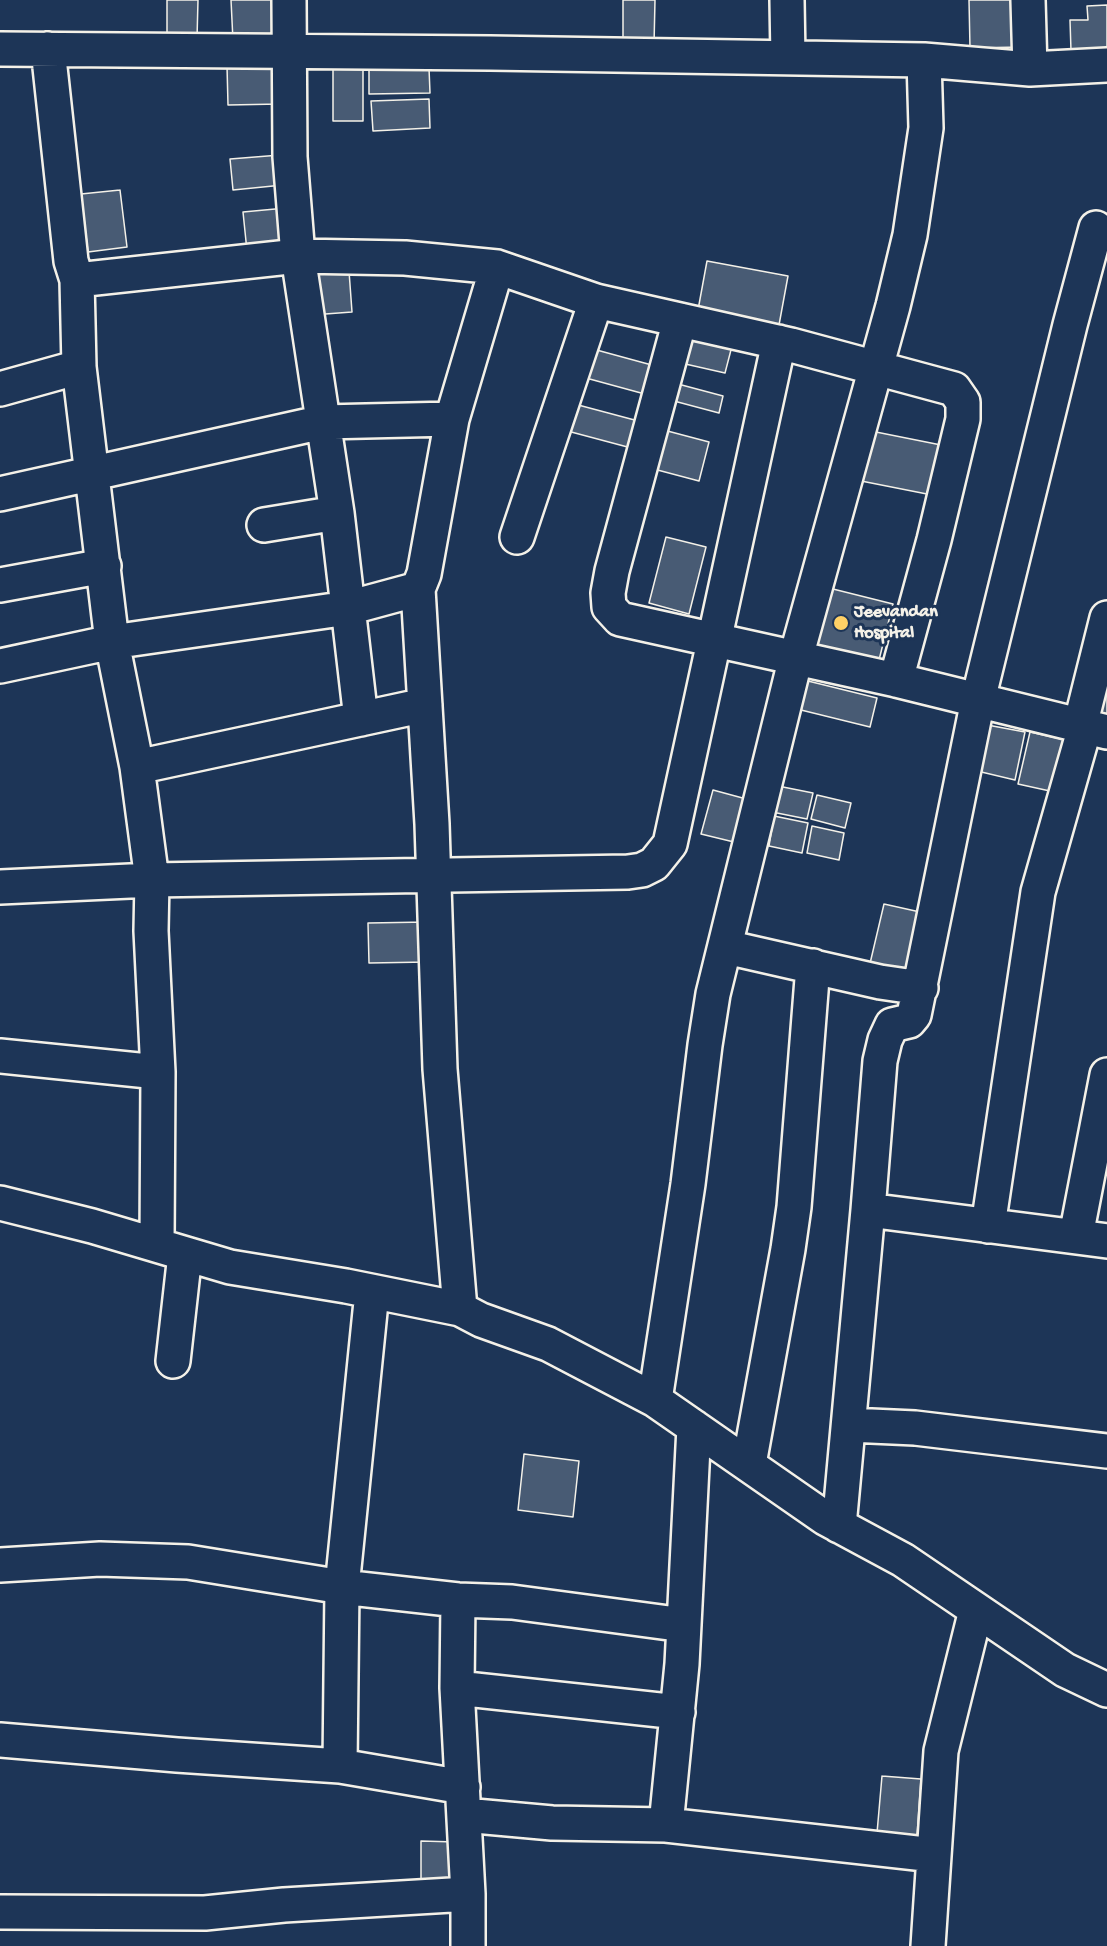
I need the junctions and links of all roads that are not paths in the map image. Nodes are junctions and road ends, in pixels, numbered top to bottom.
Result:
1 (289, 0) edge
2 (787, 0) edge
3 (1028, 0) edge
4 (0, 49) edge
5 (48, 49) junction
6 (288, 52) junction
7 (788, 58) junction
8 (924, 60) junction
9 (1107, 65) edge
10 (1030, 69) junction
11 (1096, 228) dead end
12 (298, 256) junction
13 (497, 267) junction
14 (77, 280) junction
15 (596, 300) junction
16 (680, 320) junction
17 (780, 342) junction
18 (79, 367) junction
19 (875, 368) junction
20 (0, 389) edge
21 (452, 419) junction
22 (323, 422) junction
23 (92, 472) junction
24 (0, 494) edge
25 (337, 513) junction
26 (264, 525) dead end
27 (517, 537) dead end
28 (104, 566) junction
29 (0, 585) edge
30 (418, 589) junction
31 (348, 609) junction
32 (1107, 618) edge
33 (714, 639) junction
34 (112, 642) junction
35 (796, 657) junction
36 (0, 666) edge
37 (896, 680) junction
38 (978, 700) junction
39 (425, 705) junction
40 (361, 719) junction
41 (1091, 728) edge
42 (137, 767) junction
43 (434, 875) junction
44 (152, 880) junction
45 (0, 887) edge
46 (726, 947) junction
47 (813, 966) junction
48 (921, 988) junction
49 (0, 1056) edge
50 (158, 1072) junction
51 (1107, 1075) edge
52 (0, 1203) edge
53 (868, 1210) junction
54 (988, 1226) junction
55 (1091, 1238) edge
56 (171, 1250) junction
57 (372, 1293) junction
58 (460, 1309) junction
59 (173, 1361) dead end
60 (655, 1400) junction
61 (849, 1425) junction
62 (694, 1426) junction
63 (1107, 1451) edge
64 (748, 1464) junction
65 (839, 1526) junction
66 (0, 1566) edge
67 (342, 1587) junction
68 (458, 1600) junction
69 (976, 1610) junction
70 (684, 1625) junction
71 (458, 1688) junction
72 (1107, 1690) edge
73 (678, 1712) junction
74 (0, 1740) edge
75 (340, 1766) junction
76 (464, 1801) junction
77 (666, 1825) junction
78 (934, 1855) junction
79 (468, 1894) junction
80 (0, 1912) edge
81 (468, 1946) edge
82 (928, 1946) edge

1 - 6 street
2 - 7 street
3 - 10 street
4 - 5 street
5 - 6 street
5 - 14 street
6 - 7 street
6 - 12 street
7 - 8 street
8 - 10 street
8 - 19 street
9 - 10 street
11 - 38 street
12 - 13 street
12 - 14 street
12 - 22 street
13 - 15 street
13 - 21 street
14 - 18 street
15 - 16 street
15 - 27 street
16 - 17 street
16 - 33 street
17 - 19 street
17 - 33 street
18 - 20 street
18 - 23 street
19 - 35 street
19 - 37 street
21 - 22 street
21 - 30 street
22 - 23 street
22 - 25 street
23 - 24 street
23 - 28 street
25 - 26 street
25 - 31 street
28 - 29 street
28 - 34 street
30 - 31 street
30 - 39 street
31 - 34 street
31 - 40 street
32 - 41 street
33 - 35 street
33 - 43 street
34 - 36 street
34 - 42 street
35 - 37 street
35 - 46 street
37 - 38 street
38 - 41 street
38 - 48 street
39 - 40 street
39 - 43 street
40 - 42 street
41 - 54 street
42 - 44 street
43 - 44 street
43 - 58 street
44 - 45 street
44 - 50 street
46 - 47 street
46 - 60 street
47 - 48 street
47 - 64 street
48 - 53 street
49 - 50 street
50 - 56 street
51 - 55 street
52 - 56 street
53 - 54 street
53 - 61 street
54 - 55 street
56 - 57 street
56 - 59 street
57 - 58 street
57 - 67 street
58 - 60 street
60 - 62 street
61 - 63 street
61 - 65 street
62 - 64 street
62 - 70 street
64 - 65 street
65 - 69 street
66 - 67 street
67 - 68 street
67 - 75 street
68 - 70 street
68 - 71 street
69 - 72 street
69 - 78 street
70 - 73 street
71 - 73 street
71 - 76 street
73 - 77 street
74 - 75 street
75 - 76 street
76 - 77 street
76 - 79 street
77 - 78 street
78 - 82 street
79 - 80 street
79 - 81 street

